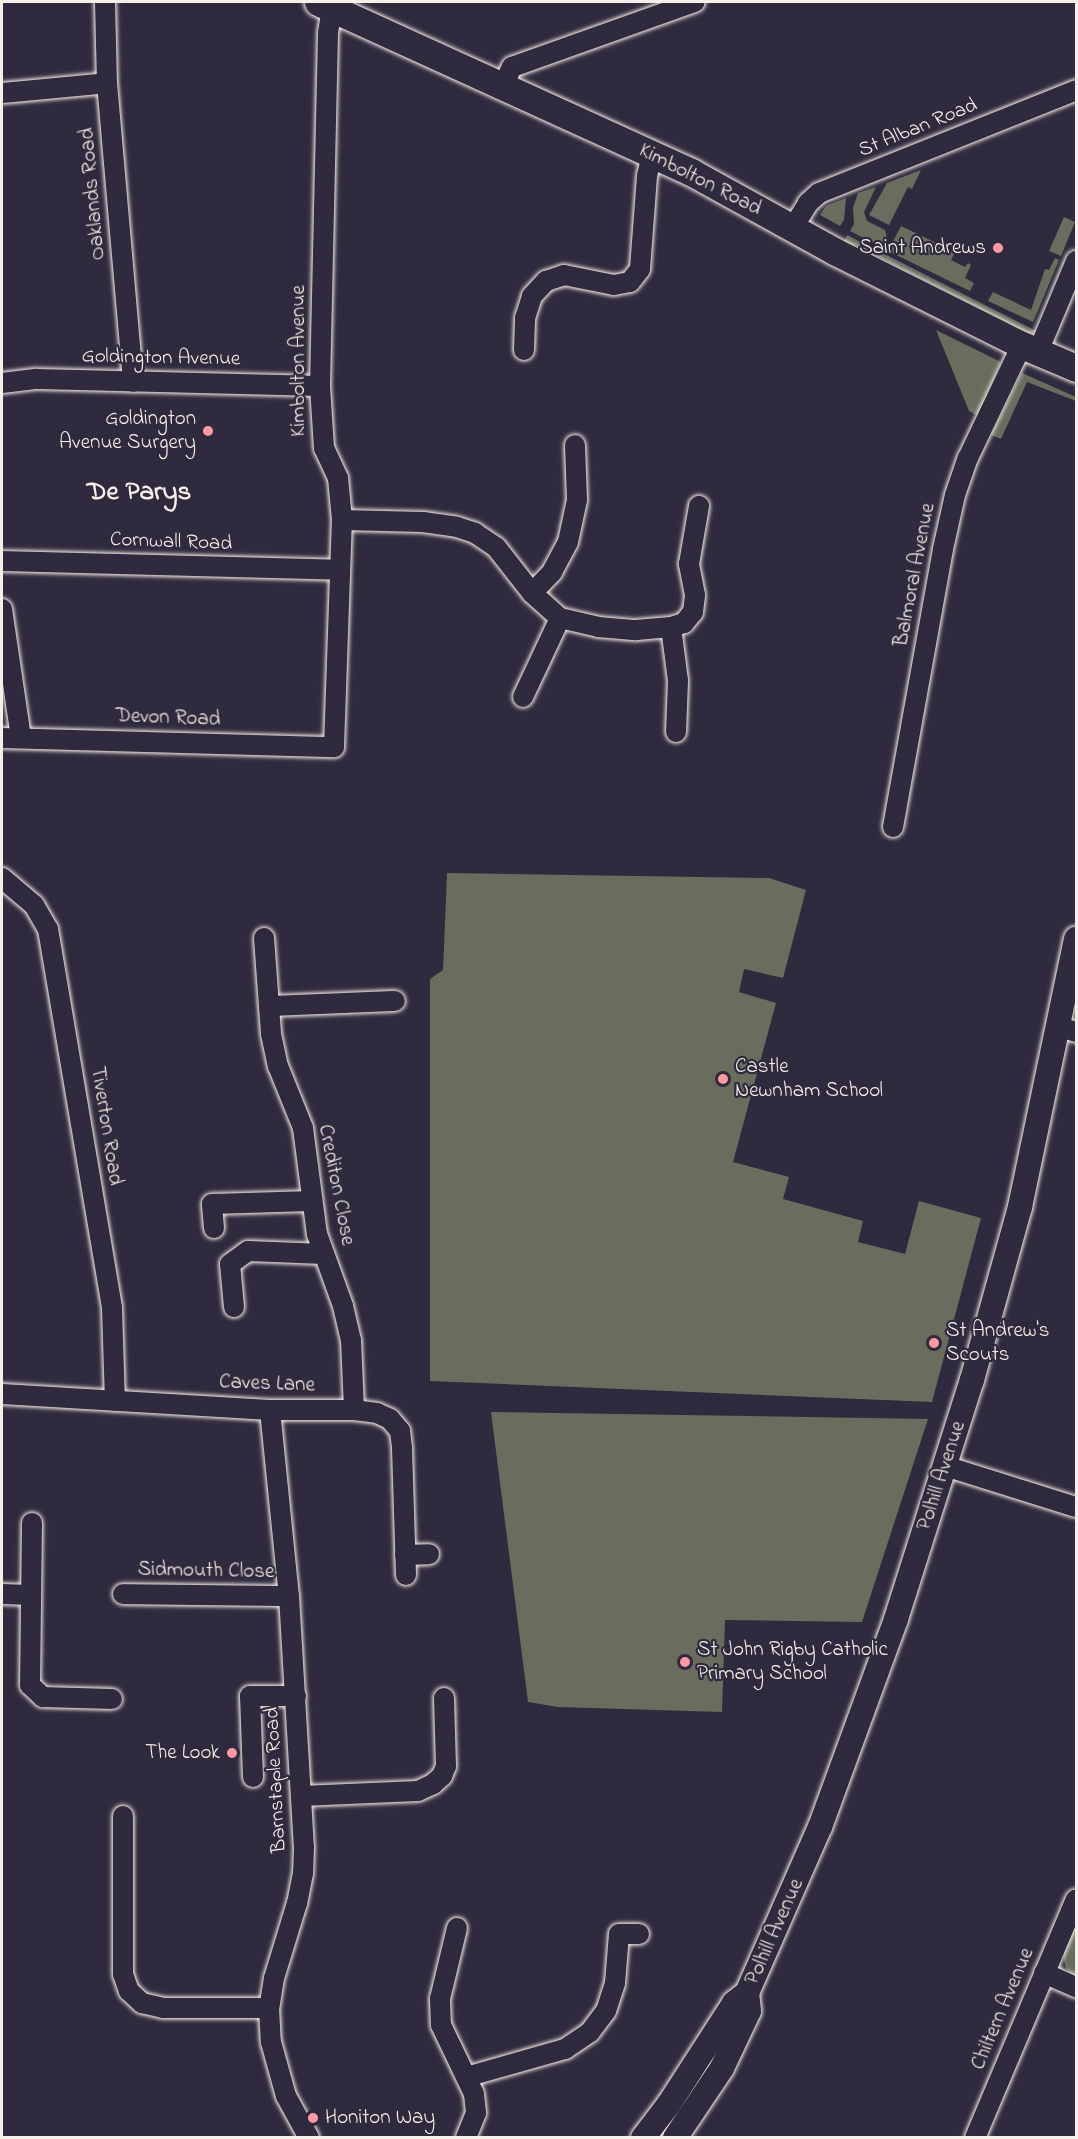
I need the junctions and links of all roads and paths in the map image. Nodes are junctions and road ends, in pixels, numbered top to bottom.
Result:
1 (105, 2) edge
2 (695, 2) edge
3 (325, 5) edge
4 (107, 83) junction
5 (503, 86) junction
6 (1077, 90) edge
7 (2, 93) edge
8 (652, 154) junction
9 (792, 229) junction
10 (1077, 261) edge
11 (1030, 348) junction
12 (524, 350) dead end
13 (1077, 368) edge
14 (133, 382) junction
15 (2, 383) edge
16 (320, 386) junction
17 (574, 445) dead end
18 (699, 506) dead end
19 (342, 520) junction
20 (2, 561) edge
21 (339, 570) junction
22 (532, 593) junction
23 (2, 609) edge
24 (560, 618) junction
25 (671, 627) junction
26 (524, 697) dead end
27 (676, 732) dead end
28 (11, 738) edge
29 (334, 747) joint
30 (893, 827) dead end
31 (2, 878) edge
32 (264, 938) dead end
33 (1077, 939) edge
34 (394, 1001) dead end
35 (268, 1006) junction
36 (1068, 1030) edge
37 (312, 1201) junction
38 (214, 1228) dead end
39 (324, 1254) junction
40 (234, 1307) dead end
41 (2, 1394) edge
42 (115, 1401) junction
43 (270, 1410) junction
44 (354, 1410) junction
45 (945, 1466) junction
46 (1077, 1507) edge
47 (32, 1523) dead end
48 (429, 1554) dead end
49 (405, 1555) junction
50 (406, 1575) dead end
51 (2, 1594) edge
52 (123, 1594) dead end
53 (31, 1595) junction
54 (289, 1596) junction
55 (296, 1696) junction
56 (444, 1698) dead end
57 (112, 1699) dead end
58 (253, 1777) dead end
59 (301, 1797) junction
60 (123, 1816) dead end
61 (1077, 1899) edge
62 (457, 1928) dead end
63 (639, 1934) dead end
64 (1044, 1973) junction
65 (1077, 1987) edge
66 (747, 1993) junction
67 (268, 2008) junction
68 (465, 2077) junction
69 (309, 2138) edge
70 (466, 2138) edge
71 (643, 2138) edge
72 (675, 2138) edge
73 (975, 2138) edge

1 - 4 street, Oaklands Road
2 - 5 street
3 - 5 main road, Kimbolton Road
3 - 16 street, Kimbolton Avenue
4 - 7 street
4 - 14 street, Oaklands Road
5 - 8 main road, Kimbolton Road
6 - 9 street, St Alban Road
8 - 9 main road, Kimbolton Road
8 - 12 street
9 - 11 main road, Kimbolton Road
10 - 11 street, Balmoral Avenue
11 - 13 main road, Kimbolton Road
11 - 30 street, Balmoral Avenue
14 - 15 street, Goldington Avenue
14 - 16 street, Goldington Avenue
16 - 19 street, Kimbolton Avenue
17 - 22 street
18 - 25 street
19 - 21 street, Kimbolton Avenue
19 - 22 street
20 - 21 street, Cornwall Road
21 - 29 street, Kimbolton Avenue
22 - 24 street
23 - 28 street
24 - 25 street
24 - 26 street
25 - 27 street
28 - 29 street, Devon Road
31 - 42 street, Tiverton Road
32 - 35 street, Crediton Close
33 - 36 street, Polhill Avenue
34 - 35 street
35 - 37 street, Crediton Close
36 - 45 street, Polhill Avenue
37 - 38 street
37 - 39 street, Crediton Close
39 - 40 street
39 - 44 street, Crediton Close
41 - 42 street, Caves Lane
42 - 43 street, Caves Lane
43 - 44 street, Caves Lane
43 - 54 street, Barnstaple Road
44 - 49 street, Caves Lane
45 - 46 street
45 - 66 street, Polhill Avenue
47 - 53 street
48 - 49 street
49 - 50 street, Caves Lane
51 - 53 street
52 - 54 street, Sidmouth Close
53 - 57 street
54 - 55 street, Barnstaple Road
55 - 58 street
55 - 59 street, Barnstaple Road
56 - 59 street
59 - 67 street, Barnstaple Road
60 - 67 street
61 - 64 street, Chiltern Avenue
62 - 68 street
63 - 68 street
64 - 65 street
64 - 73 street, Chiltern Avenue
66 - 71 street, Polhill Avenue
66 - 72 street, Polhill Avenue
67 - 69 street, Barnstaple Road
68 - 70 street

